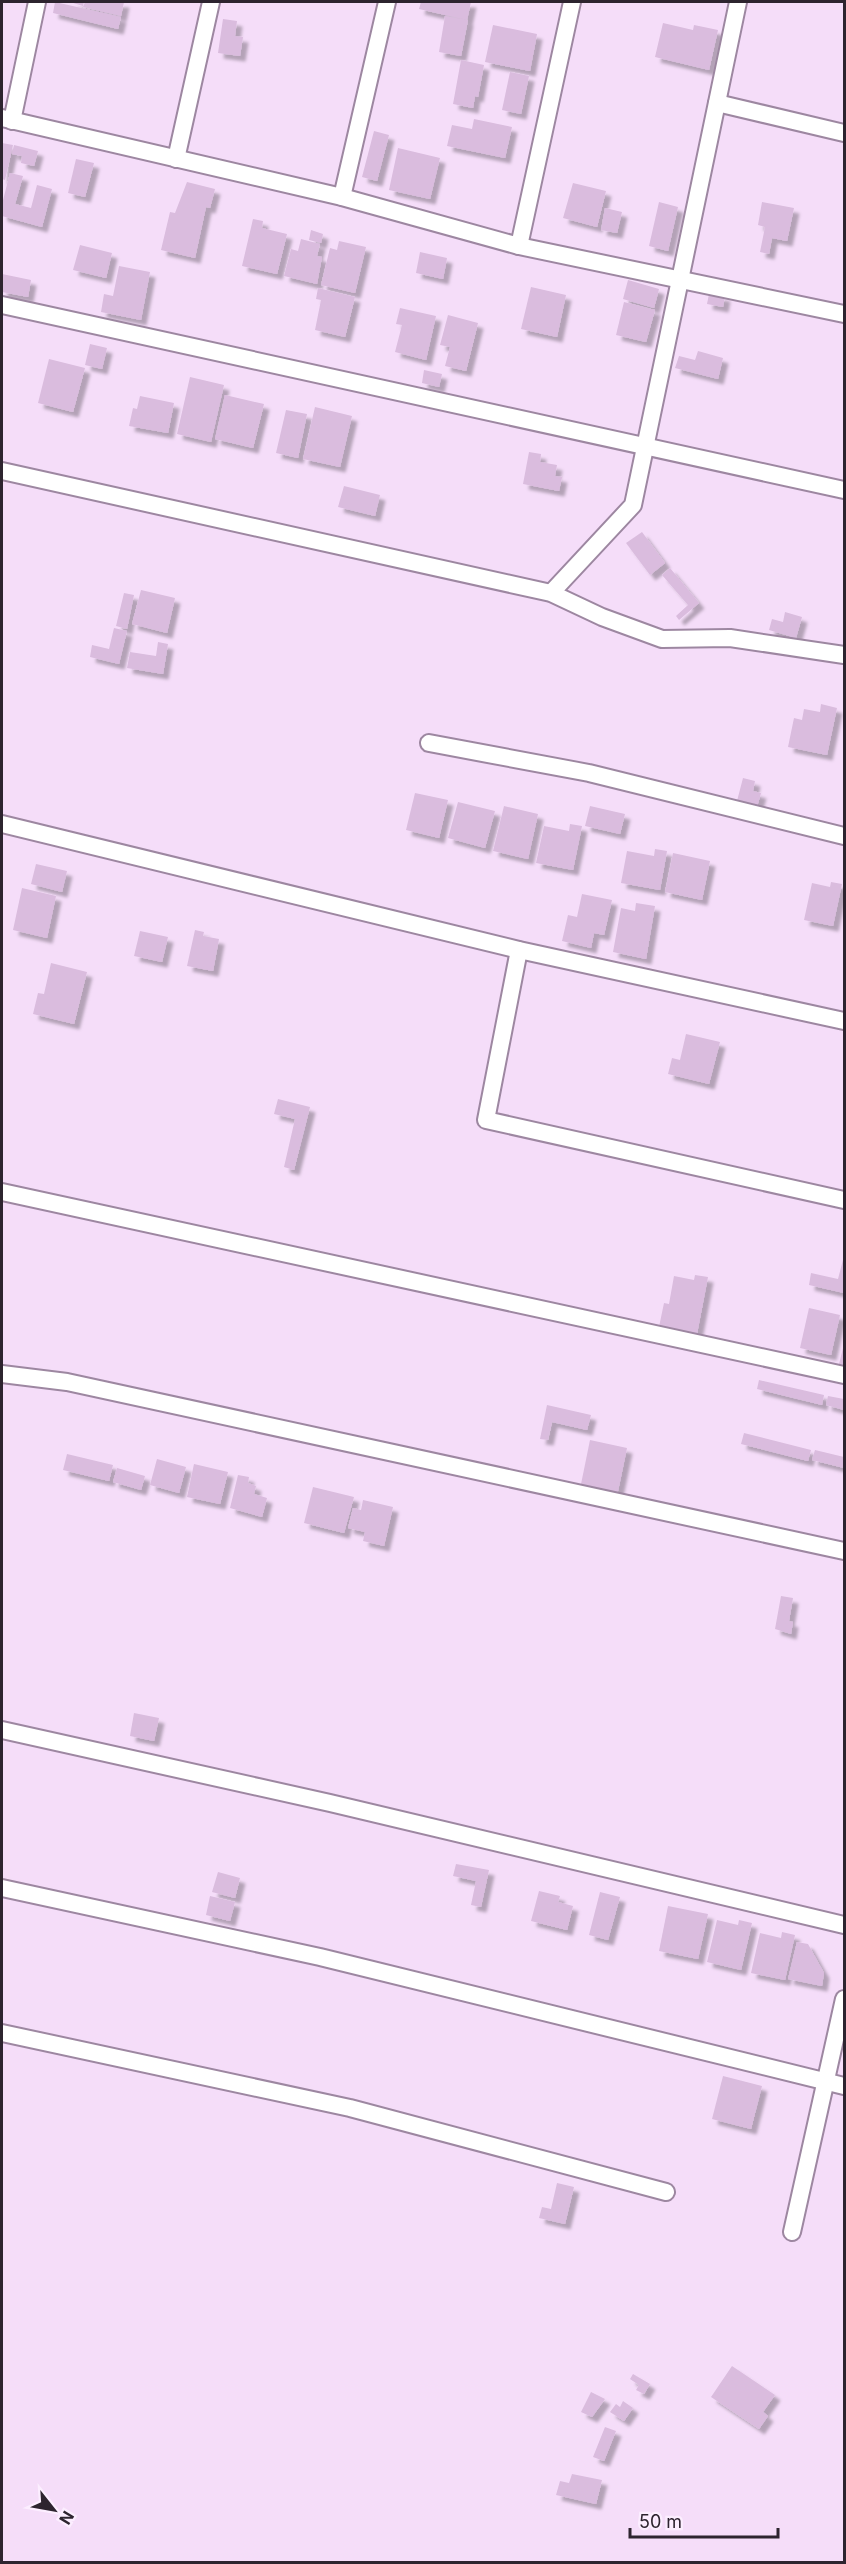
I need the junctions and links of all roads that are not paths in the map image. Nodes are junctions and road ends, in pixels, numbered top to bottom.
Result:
1 (37, 2) edge
2 (211, 2) edge
3 (387, 2) edge
4 (572, 2) edge
5 (738, 2) edge
6 (717, 103) junction
7 (7, 120) edge
8 (844, 133) edge
9 (176, 159) junction
10 (342, 197) junction
11 (519, 246) junction
12 (679, 278) junction
13 (2, 305) edge
14 (844, 314) edge
15 (645, 448) junction
16 (2, 471) edge
17 (844, 490) edge
18 (551, 593) junction
19 (844, 656) edge
20 (429, 743) dead end
21 (2, 824) edge
22 (844, 836) edge
23 (519, 950) junction
24 (844, 1021) edge
25 (2, 1192) edge
26 (844, 1200) edge
27 (2, 1374) edge
28 (844, 1375) edge
29 (844, 1551) edge
30 (2, 1730) edge
31 (2, 1888) edge
32 (844, 1925) edge
33 (844, 1999) edge
34 (2, 2033) edge
35 (828, 2083) junction
36 (844, 2086) edge
37 (666, 2192) dead end
38 (792, 2232) dead end

1 - 7 street
2 - 9 street
3 - 10 street
4 - 11 street
5 - 6 street
6 - 8 street
6 - 12 street
7 - 9 street
9 - 10 street
10 - 11 street
11 - 12 street
12 - 14 street
12 - 15 street
13 - 15 street
15 - 17 street
15 - 18 street
16 - 18 street
18 - 19 street
20 - 22 street
21 - 23 street
23 - 24 street
23 - 26 street
25 - 28 street
27 - 29 street
30 - 32 street
31 - 35 street
33 - 35 street
34 - 37 street
35 - 36 street
35 - 38 street

